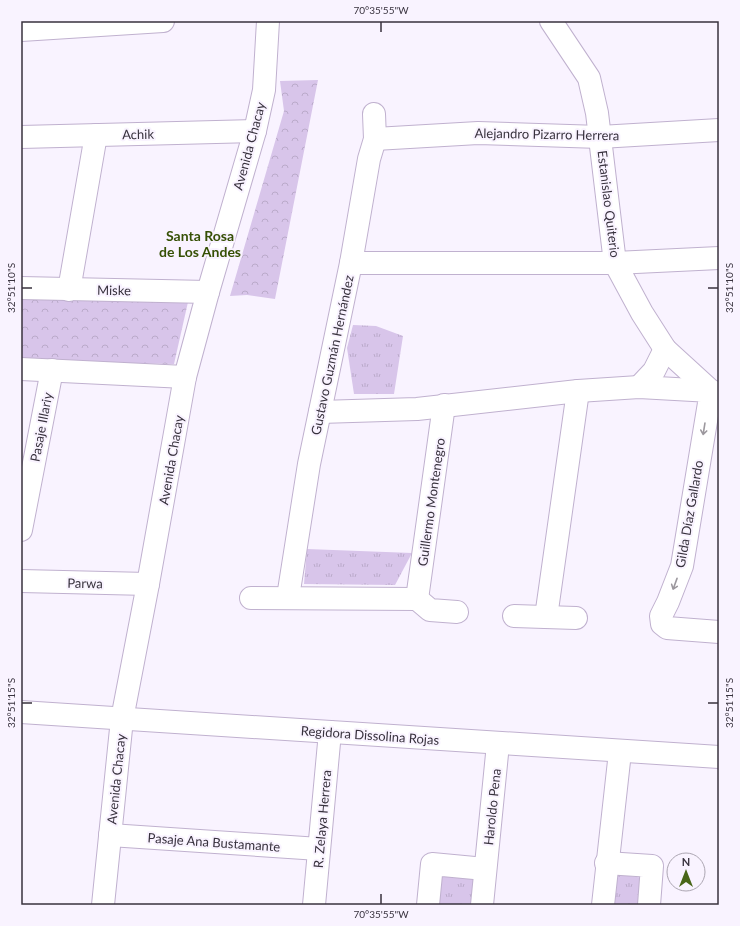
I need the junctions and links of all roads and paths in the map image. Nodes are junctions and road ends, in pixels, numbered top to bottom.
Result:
1 (156, 21) edge
2 (268, 21) edge
3 (551, 21) edge
4 (55, 24) edge
5 (21, 30) edge
6 (374, 114) dead end
7 (719, 130) edge
8 (255, 131) junction
9 (96, 135) junction
10 (21, 137) edge
11 (600, 137) junction
12 (375, 138) junction
13 (719, 258) edge
14 (351, 263) junction
15 (615, 263) junction
16 (21, 288) edge
17 (69, 290) junction
18 (208, 292) junction
19 (665, 349) junction
20 (21, 369) edge
21 (52, 370) junction
22 (185, 377) junction
23 (639, 387) junction
24 (578, 391) junction
25 (715, 392) edge
26 (444, 405) junction
27 (320, 412) junction
28 (21, 530) edge
29 (21, 581) edge
30 (148, 584) junction
31 (288, 597) junction
32 (252, 598) dead end
33 (417, 599) junction
34 (457, 612) dead end
35 (514, 616) dead end
36 (546, 617) junction
37 (576, 618) dead end
38 (719, 632) edge
39 (21, 712) edge
40 (122, 719) junction
41 (330, 732) junction
42 (498, 744) junction
43 (620, 752) junction
44 (719, 757) edge
45 (110, 835) junction
46 (319, 849) junction
47 (606, 863) junction
48 (485, 869) junction
49 (103, 905) edge
50 (314, 905) edge
51 (428, 905) edge
52 (482, 905) edge
53 (603, 905) edge
54 (649, 905) edge

1 - 4 street
2 - 8 street, Avenida Chacay
3 - 11 street, Estanislao Quiterio
4 - 5 street
6 - 12 street, Gustavo Guzmán Hernández
7 - 11 street, Alejandro Pizarro Herrera
8 - 9 street, Achik
8 - 18 street, Avenida Chacay
9 - 10 street, Achik
9 - 17 street
11 - 12 street, Alejandro Pizarro Herrera
11 - 15 street, Estanislao Quiterio
12 - 14 street, Gustavo Guzmán Hernández
13 - 15 street
14 - 15 street
14 - 27 street, Gustavo Guzmán Hernández
15 - 19 street, Estanislao Quiterio
16 - 17 street, Miske
17 - 18 street, Miske
18 - 22 street, Avenida Chacay
19 - 23 street
19 - 25 street, Estanislao Quiterio
20 - 21 street
21 - 22 street
21 - 28 street, Pasaje Illariy
22 - 30 street, Avenida Chacay
23 - 24 street
23 - 25 street
24 - 26 street
24 - 36 street
25 -> 38 street, Gilda Díaz Gallardo
26 - 27 street
26 - 33 street, Guillermo Montenegro
27 - 31 street, Gustavo Guzmán Hernández
29 - 30 street, Parwa
30 - 40 street, Avenida Chacay
31 - 32 street
31 - 33 street
33 - 34 street
35 - 36 street
36 - 37 street
39 - 40 street, Regidora Dissolina Rojas
40 - 41 street, Regidora Dissolina Rojas
40 - 45 street, Avenida Chacay
41 - 42 street, Regidora Dissolina Rojas
41 - 46 street, R. Zelaya Herrera
42 - 43 street, Regidora Dissolina Rojas
42 - 48 street, Haroldo Pena
43 - 44 street, Regidora Dissolina Rojas
43 - 47 street
45 - 46 street, Pasaje Ana Bustamante
45 - 49 street, Avenida Chacay
46 - 50 street, R. Zelaya Herrera
47 - 53 street
47 - 54 street
48 - 51 street
48 - 52 street, Haroldo Pena

